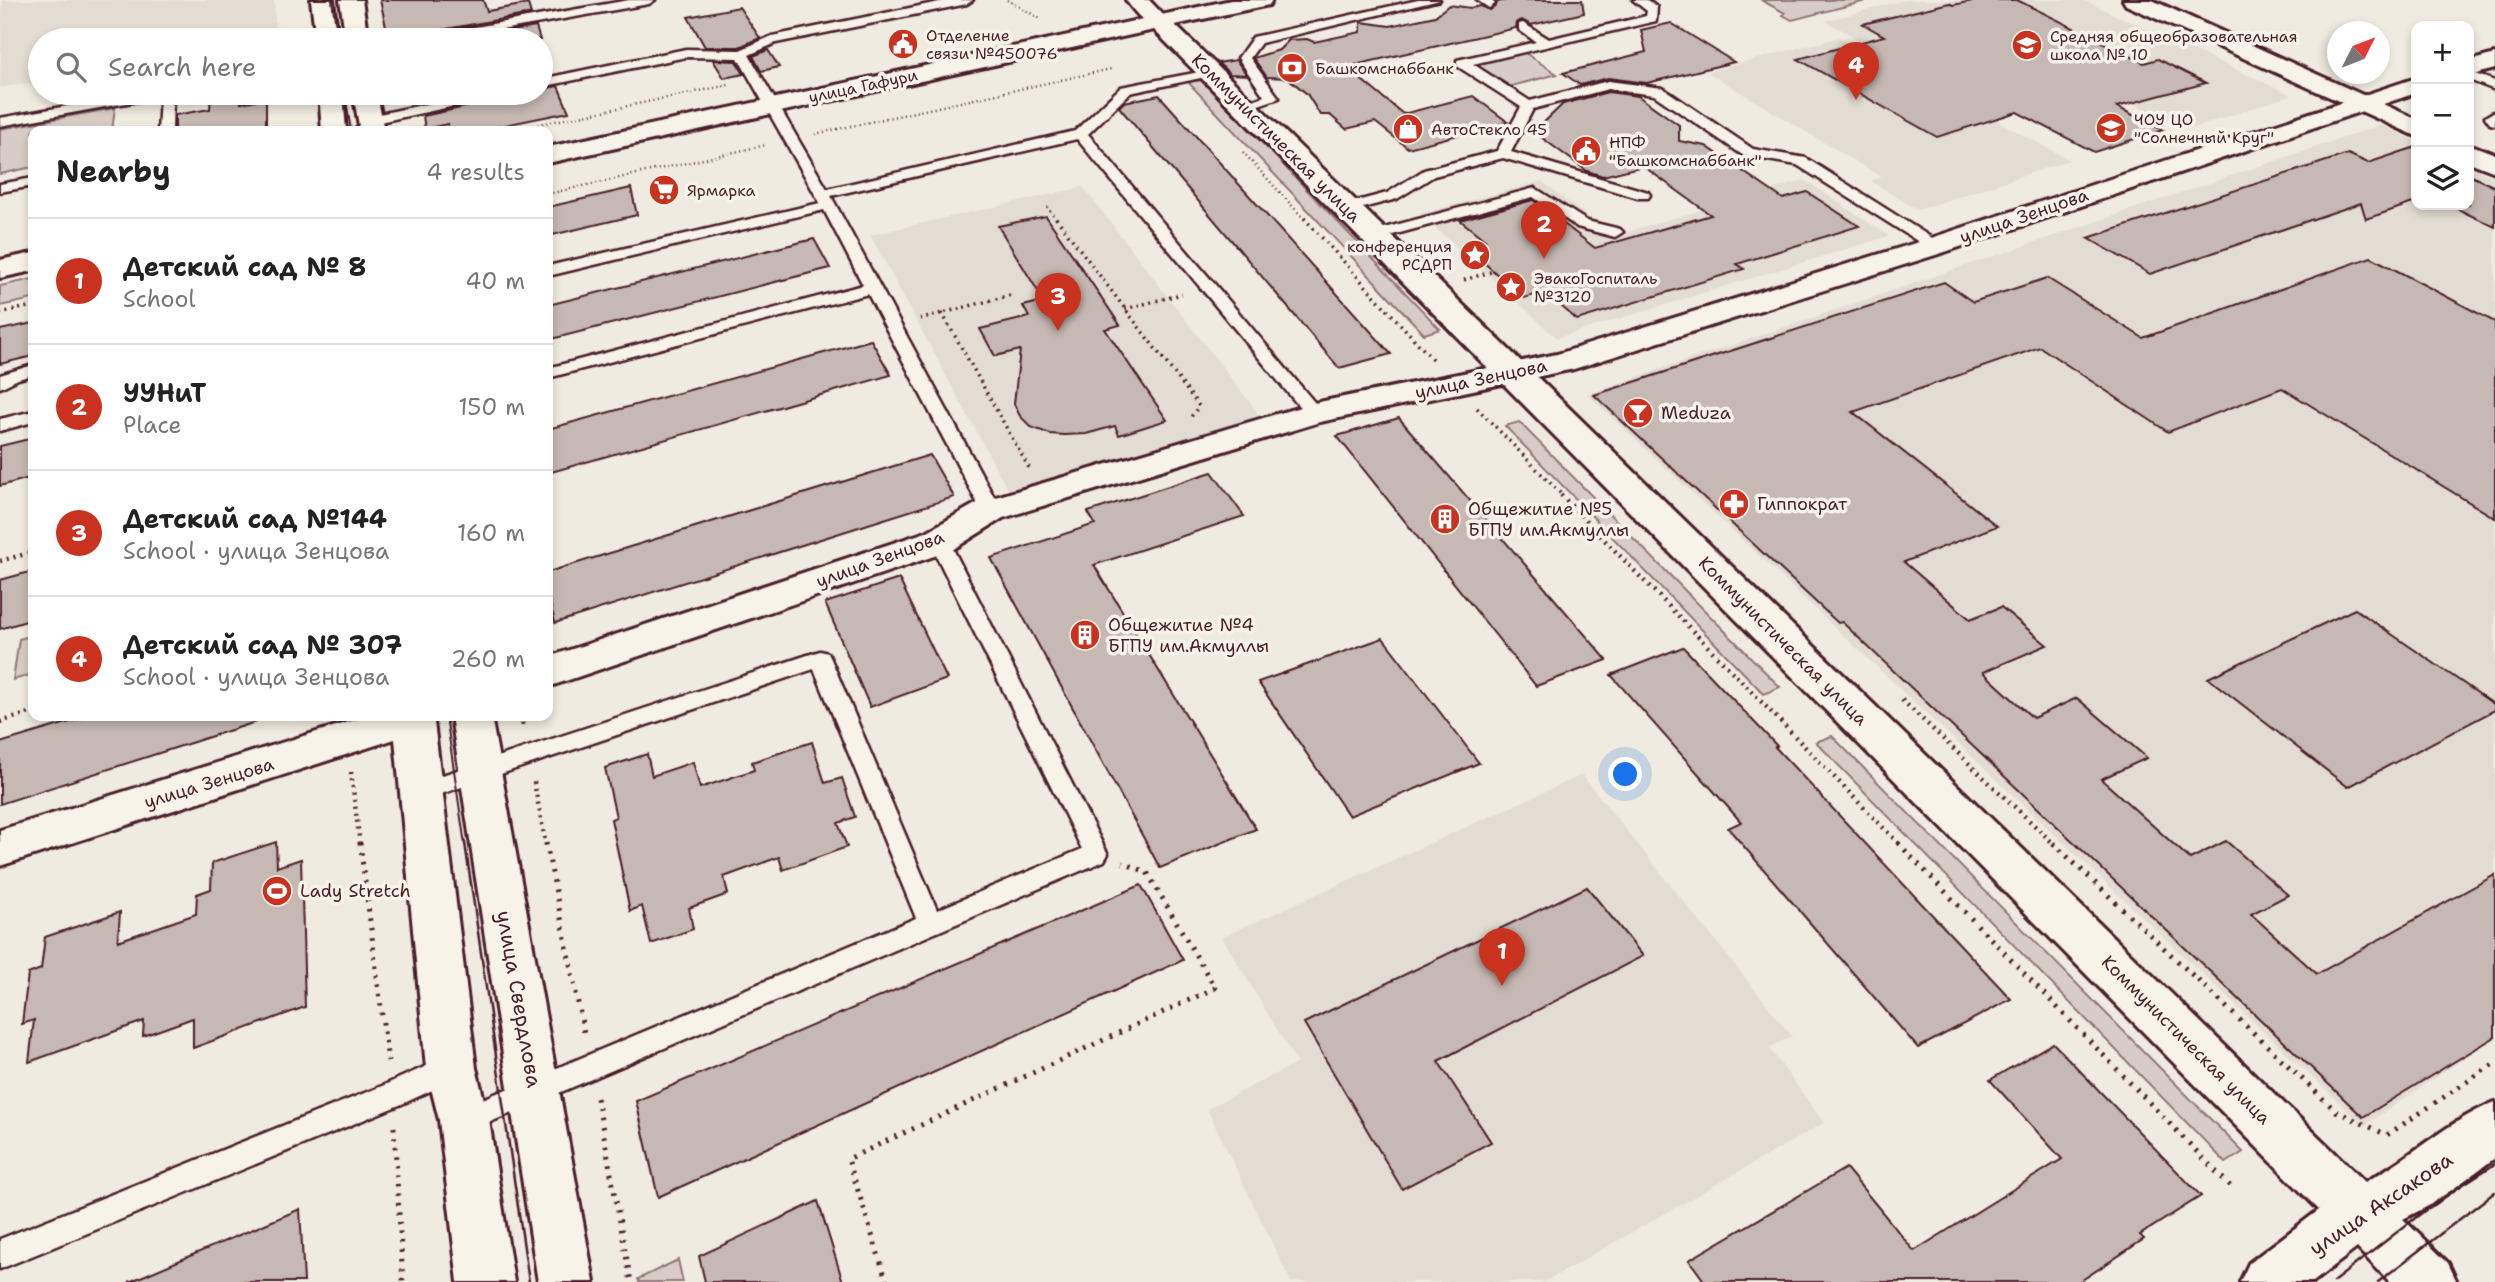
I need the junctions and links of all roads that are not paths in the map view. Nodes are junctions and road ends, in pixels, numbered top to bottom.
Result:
1 (322, 0) edge
2 (351, 0) edge
3 (649, 0) edge
4 (967, 0) edge
5 (1261, 0) edge
6 (1434, 0) edge
7 (1639, 0) edge
8 (2134, 0) edge
9 (1148, 11) edge
10 (1522, 27) dead end
11 (326, 28) edge
12 (355, 28) edge
13 (492, 28) edge
14 (1547, 43) junction
15 (742, 54) junction
16 (2495, 61) edge
17 (2474, 67) edge
18 (1210, 72) junction
19 (2474, 78) edge
20 (553, 81) edge
21 (2495, 86) edge
22 (2411, 87) edge
23 (2362, 103) junction
24 (94, 105) edge
25 (166, 105) edge
26 (332, 105) edge
27 (366, 105) edge
28 (453, 105) edge
29 (775, 106) junction
30 (1244, 106) junction
31 (1528, 106) junction
32 (2495, 115) edge
33 (2495, 121) edge
34 (0, 122) edge
35 (165, 126) edge
36 (334, 126) edge
37 (368, 126) edge
38 (375, 126) edge
39 (2411, 126) edge
40 (1080, 134) junction
41 (553, 154) edge
42 (1503, 154) junction
43 (2474, 154) edge
44 (2495, 164) edge
45 (28, 183) edge
46 (0, 188) edge
47 (1643, 195) dead end
48 (825, 200) junction
49 (1347, 208) junction
50 (1615, 232) dead end
51 (1374, 235) junction
52 (1935, 246) junction
53 (28, 263) edge
54 (0, 269) edge
55 (553, 270) edge
56 (872, 288) junction
57 (28, 371) edge
58 (553, 372) edge
59 (1514, 373) junction
60 (0, 383) edge
61 (1314, 413) junction
62 (28, 417) edge
63 (0, 425) edge
64 (991, 510) junction
65 (939, 541) junction
66 (553, 670) edge
67 (400, 721) edge
68 (415, 721) edge
69 (472, 721) edge
70 (480, 771) junction
71 (423, 791) junction
72 (0, 848) edge
73 (930, 923) junction
74 (451, 1068) junction
75 (535, 1089) junction
76 (464, 1120) junction
77 (2495, 1127) edge
78 (2360, 1213) junction
79 (0, 1254) edge
80 (486, 1282) edge
81 (566, 1282) edge
82 (2268, 1282) edge
83 (2429, 1282) edge

1 - 11 street
2 - 12 street
3 - 13 lane
4 - 15 lane
5 - 9 street, улица Гафури
6 - 30 lane
7 - 14 lane
8 - 23 street
9 - 18 street, Коммунистическая улица
9 - 29 street, улица Гафури
10 - 14 lane
14 - 31 lane
15 - 20 lane
15 - 29 lane
16 - 17 street
18 - 30 street, Коммунистическая улица
18 - 40 lane
19 - 21 lane
22 - 23 street, улица Зенцова
23 - 39 street
23 - 52 street, улица Зенцова
24 - 34 lane
25 - 35 lane
26 - 36 street
27 - 37 street
28 - 38 lane
29 - 41 street, улица Гафури
29 - 48 lane
30 - 49 street, Коммунистическая улица
31 - 42 lane
31 - 52 lane
32 - 33 lane
40 - 48 lane
40 - 61 lane
42 - 47 lane
42 - 49 lane
43 - 44 street
45 - 46 lane
48 - 55 lane
48 - 56 lane
49 - 51 street, Коммунистическая улица
50 - 51 lane
51 - 59 street, Коммунистическая улица
52 - 59 street, улица Зенцова
53 - 54 street
56 - 58 lane
56 - 64 lane
57 - 60 lane
59 - 61 street, улица Зенцова
59 - 78 street, Коммунистическая улица
61 - 64 street, улица Зенцова
62 - 63 lane
64 - 65 street, улица Зенцова
65 - 66 street, улица Зенцова
65 - 73 lane
67 - 72 street, улица Зенцова
68 - 71 street
69 - 70 street, улица Свердлова
70 - 71 lane
70 - 73 lane
70 - 75 street, улица Свердлова
71 - 74 street
73 - 75 lane
74 - 76 street
74 - 79 lane
75 - 76 lane
75 - 81 street, улица Свердлова
76 - 80 street
77 - 78 street, улица Аксакова
78 - 82 street, улица Аксакова
78 - 83 street, Коммунистическая улица

